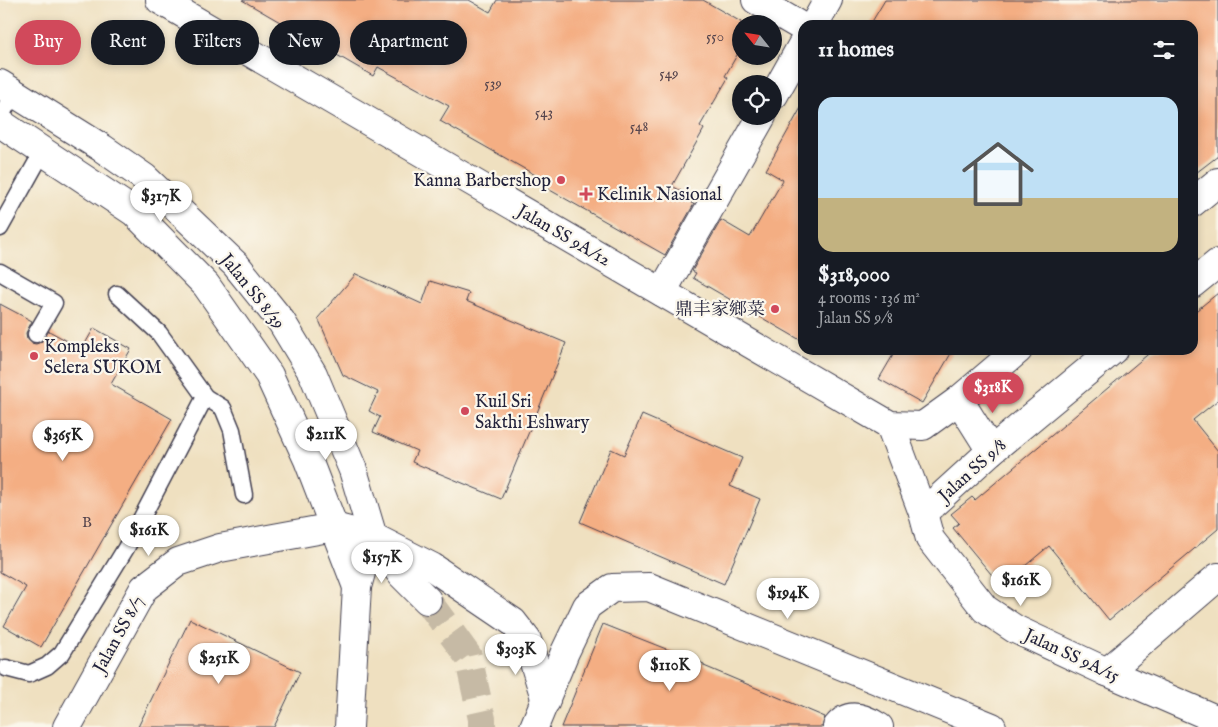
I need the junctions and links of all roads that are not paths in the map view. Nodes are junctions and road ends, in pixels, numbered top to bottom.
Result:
1 (160, 0) edge
2 (756, 0) edge
3 (828, 0) edge
4 (817, 20) edge
5 (798, 25) edge
6 (798, 52) edge
7 (782, 81) edge
8 (7, 88) edge
9 (0, 117) edge
10 (0, 123) edge
11 (757, 125) edge
12 (43, 151) junction
13 (1218, 182) edge
14 (1198, 198) edge
15 (0, 228) edge
16 (1218, 263) edge
17 (0, 272) edge
18 (1198, 279) edge
19 (662, 292) junction
20 (116, 294) dead end
21 (36, 334) dead end
22 (1012, 355) edge
23 (1107, 355) edge
24 (206, 398) junction
25 (959, 400) junction
26 (890, 425) junction
27 (991, 451) junction
28 (244, 495) dead end
29 (923, 513) junction
30 (334, 527) junction
31 (372, 537) junction
32 (1218, 577) edge
33 (357, 587) junction
34 (427, 600) tunnel mouth
35 (520, 631) junction
36 (565, 652) junction
37 (6, 668) dead end
38 (1107, 672) junction
39 (546, 701) junction
40 (1218, 720) edge
41 (67, 727) edge
42 (349, 727) edge
43 (534, 727) edge
44 (836, 727) edge
45 (879, 727) edge
46 (992, 727) edge

1 - 19 street, Jalan SS 9A/12
2 - 5 street
3 - 4 street
6 - 7 street
8 - 9 lane
8 - 31 street, Jalan SS 8/39
10 - 12 street, Jalan SS 8/39
11 - 19 street
12 - 15 lane
12 - 30 street, Jalan SS 8/39
13 - 14 street
16 - 18 street
17 - 21 lane
19 - 26 street, Jalan SS 9A/12
20 - 24 lane
22 - 25 street
23 - 27 street, Jalan SS 9/8
24 - 28 lane
24 - 37 lane
25 - 26 street
25 - 27 street
26 - 29 street, Jalan SS 9A/15
27 - 29 street, Jalan SS 9/8
29 - 38 street, Jalan SS 9A/15
30 - 31 street
30 - 33 street, Jalan SS 8/39
30 - 41 street, Jalan SS 8/7
31 - 33 street, Jalan SS 8/39
31 - 34 street
31 - 35 street
32 - 38 street
33 - 42 street, Jalan SS 8/39
35 - 36 street
35 - 39 street
36 - 39 street
36 - 46 street
38 - 40 street, Jalan SS 9A/15
39 - 43 street
44 - 45 street

